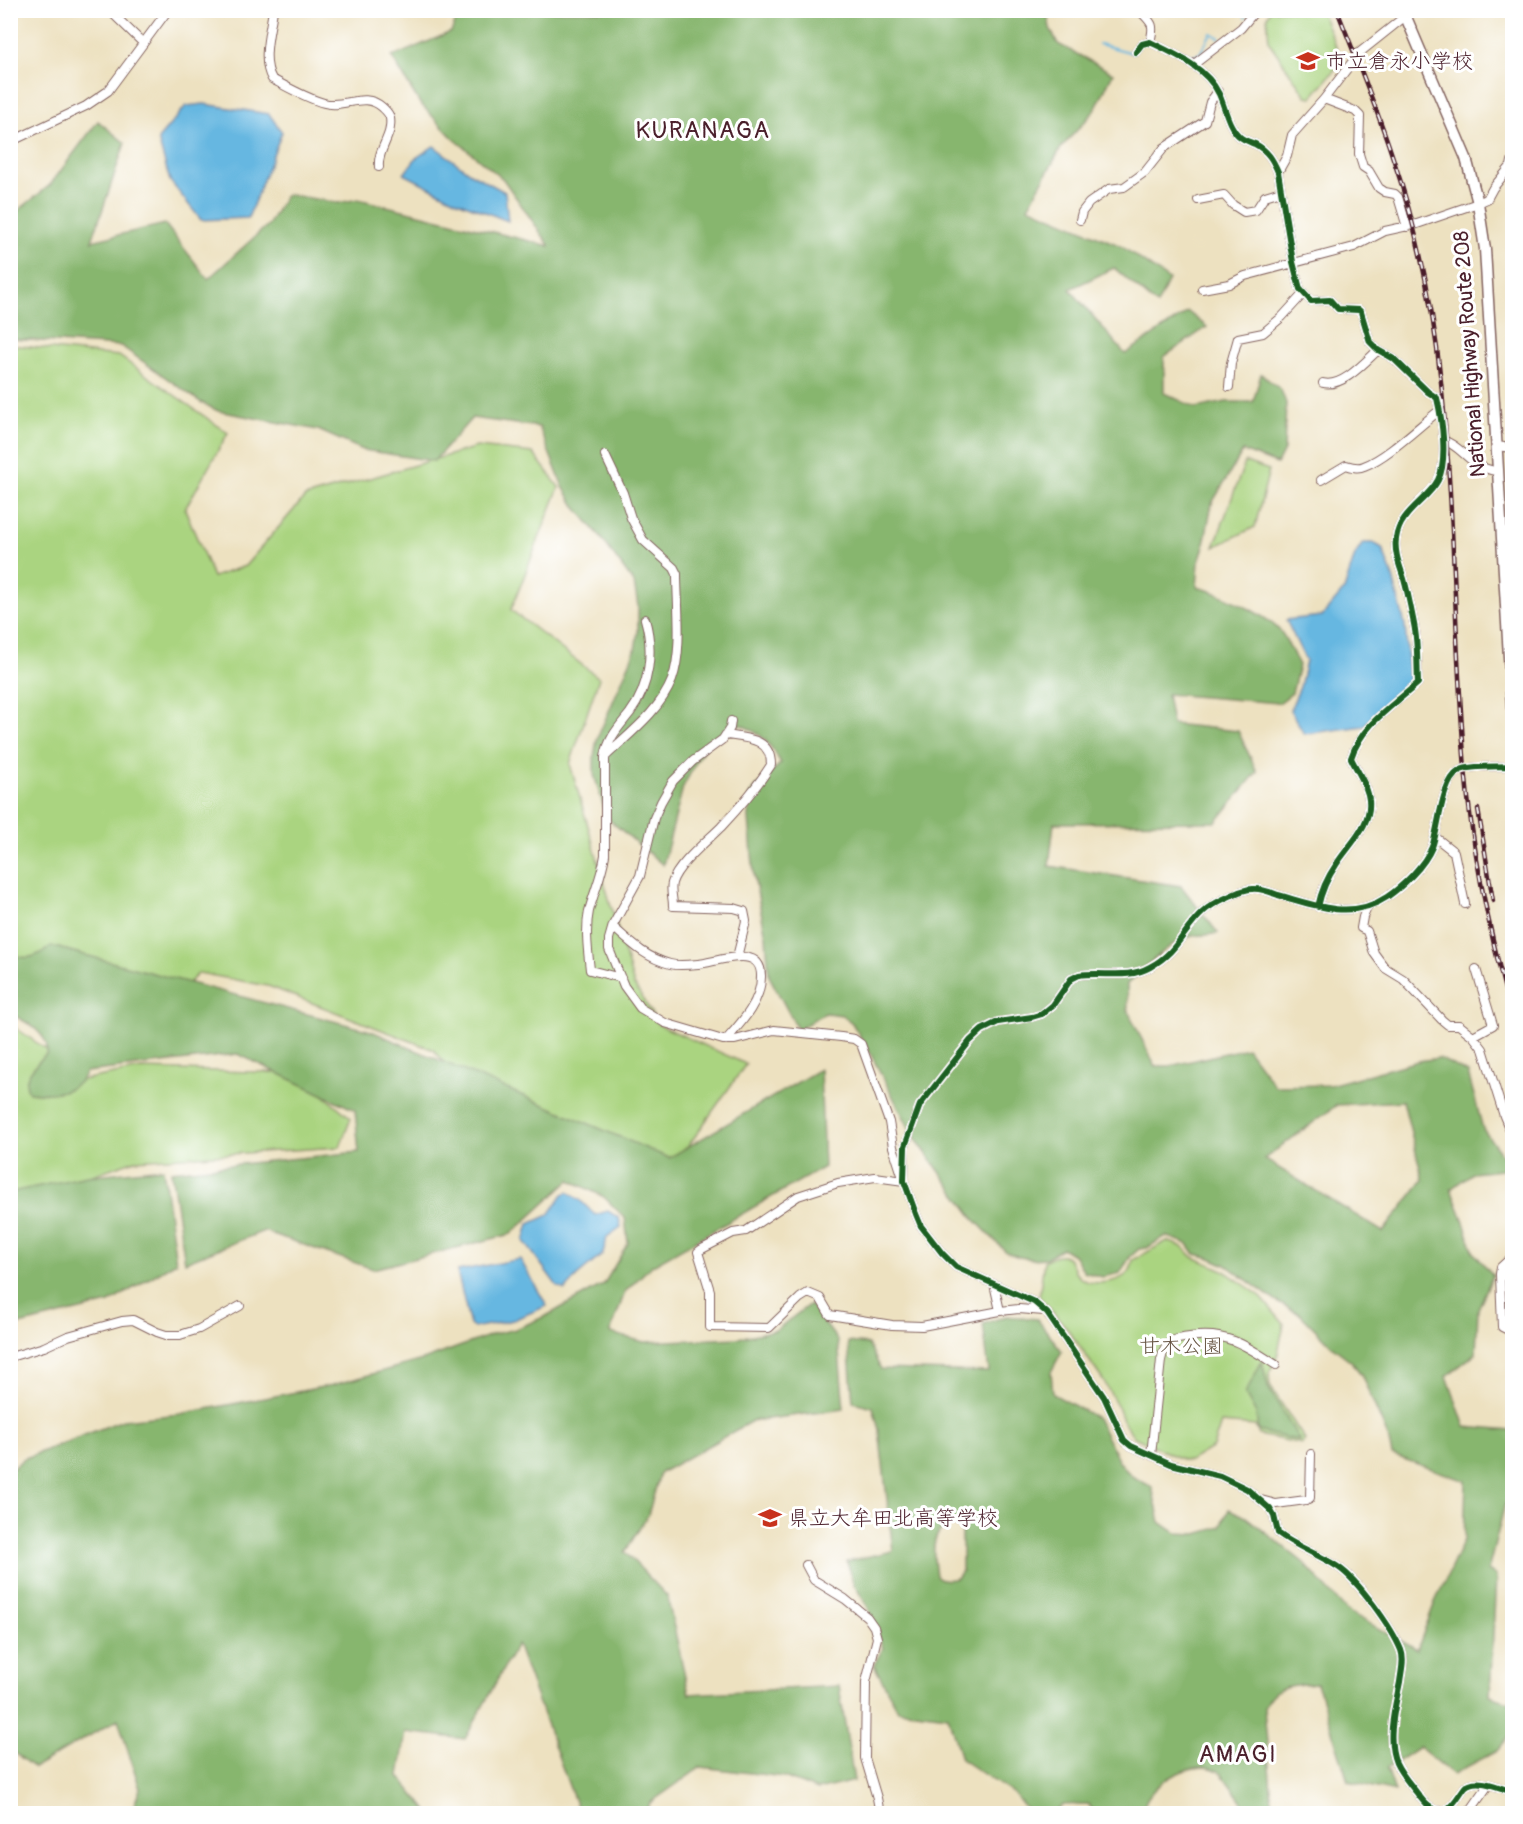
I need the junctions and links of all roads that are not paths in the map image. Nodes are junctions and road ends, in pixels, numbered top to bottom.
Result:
1 (110, 10) edge
2 (168, 10) edge
3 (273, 10) edge
4 (1139, 10) edge
5 (1256, 10) edge
6 (1407, 12) edge
7 (1150, 42) junction
8 (143, 44) junction
9 (1136, 52) dead end
10 (1193, 65) junction
11 (1218, 91) junction
12 (1324, 99) junction
13 (13, 138) edge
14 (1512, 161) edge
15 (379, 167) dead end
16 (1278, 172) junction
17 (1281, 191) junction
18 (1198, 200) dead end
19 (1478, 203) junction
20 (1080, 220) dead end
21 (1407, 227) junction
22 (1293, 262) junction
23 (1202, 289) dead end
24 (1303, 294) junction
25 (1378, 350) junction
26 (1323, 383) dead end
27 (1229, 387) dead end
28 (1440, 410) junction
29 (1443, 440) junction
30 (1496, 446) junction
31 (1512, 448) edge
32 (605, 455) dead end
33 (1497, 471) junction
34 (1321, 480) dead end
35 (645, 619) dead end
36 (1512, 708) edge
37 (731, 721) dead end
38 (726, 735) junction
39 (604, 757) junction
40 (1512, 766) edge
41 (1435, 837) junction
42 (1465, 904) dead end
43 (1368, 906) junction
44 (1318, 907) junction
45 (612, 927) junction
46 (737, 957) junction
47 (1476, 969) dead end
48 (621, 978) junction
49 (1473, 1036) junction
50 (726, 1040) junction
51 (1512, 1135) edge
52 (904, 1181) junction
53 (1512, 1257) edge
54 (994, 1284) junction
55 (240, 1306) dead end
56 (1000, 1311) junction
57 (1044, 1311) junction
58 (1512, 1332) edge
59 (10, 1357) edge
60 (1276, 1365) dead end
61 (1512, 1397) edge
62 (1512, 1402) edge
63 (1311, 1454) dead end
64 (1151, 1455) junction
65 (1260, 1500) junction
66 (807, 1565) dead end
67 (1489, 1784) junction
68 (1512, 1792) edge
69 (880, 1814) edge
70 (1468, 1814) edge

1 - 8 street
2 - 8 street
3 - 15 street
4 - 7 street
5 - 10 street
6 - 12 street
6 - 19 highway, National Highway Route 208
7 - 9 street
7 - 10 street
8 - 13 street
10 - 11 street
11 - 16 street
11 - 20 street
12 - 16 street
12 - 21 street
14 - 19 street
16 - 17 street
17 - 18 street
17 - 22 street
19 - 21 street
19 - 30 highway, National Highway Route 208
21 - 22 street
22 - 23 street
22 - 24 street
24 - 25 street
24 - 27 street
25 - 26 street
25 - 28 street
28 - 29 street
28 - 34 street
29 - 33 street
29 - 44 street
30 - 31 street
30 - 33 highway, National Highway Route 208
32 - 39 street
33 - 36 highway, National Highway Route 208
35 - 39 street
37 - 38 street
38 - 45 street
38 - 46 street
39 - 48 street
40 - 41 street
41 - 42 street
41 - 43 street
43 - 44 street
43 - 49 street
44 - 52 street
45 - 46 street
45 - 48 street
46 - 50 street
47 - 49 street
48 - 50 street
49 - 51 street
50 - 52 street
52 - 54 street
52 - 56 street
53 - 58 street
54 - 56 street
54 - 57 street
55 - 59 street
56 - 57 street
57 - 64 street
60 - 64 street
61 - 62 street
63 - 65 street
64 - 65 street
65 - 67 street
66 - 69 street
67 - 68 street
67 - 70 street

